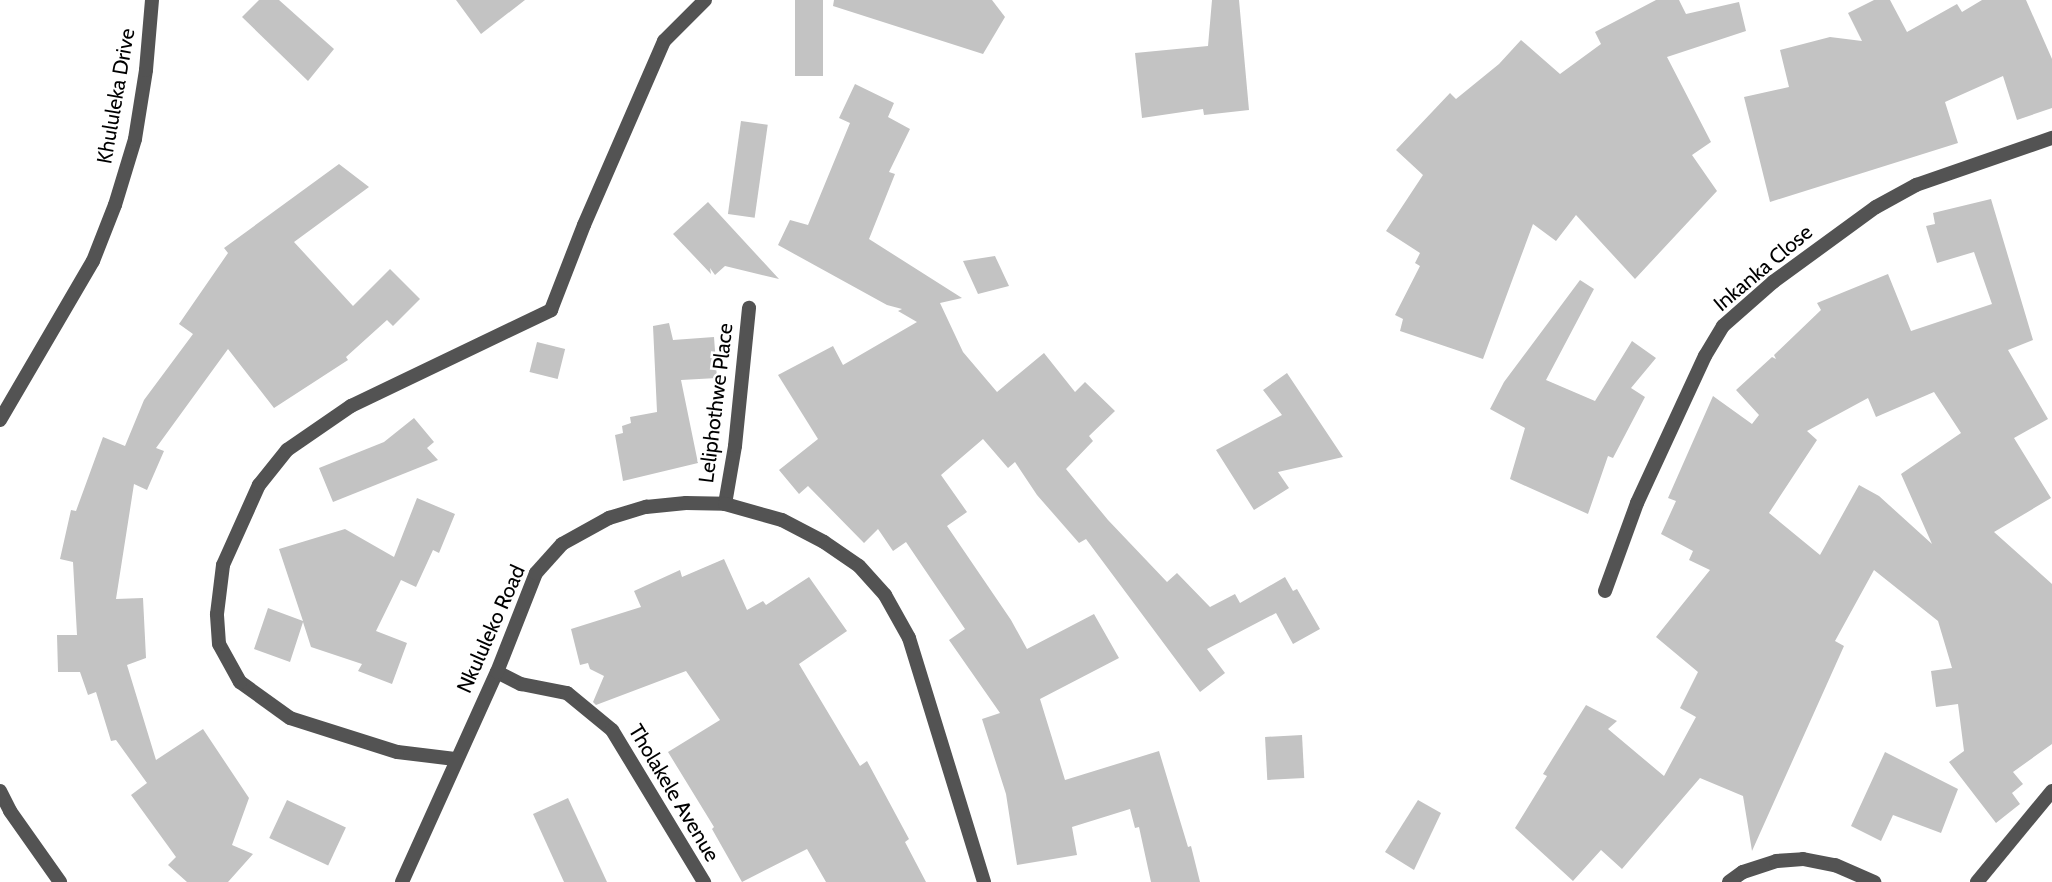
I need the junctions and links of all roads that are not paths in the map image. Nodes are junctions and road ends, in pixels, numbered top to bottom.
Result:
1 (152, 0) edge
2 (705, 0) edge
3 (2052, 138) edge
4 (749, 308) dead end
5 (0, 420) edge
6 (725, 504) junction
7 (1605, 591) dead end
8 (497, 672) junction
9 (455, 759) junction
10 (0, 791) edge
11 (2052, 791) edge
12 (60, 882) edge
13 (402, 882) edge
14 (704, 882) edge
15 (984, 882) edge
16 (1729, 882) edge
17 (1874, 882) edge
18 (1976, 882) edge

1 - 5 street, Khululeka Drive
2 - 9 street
3 - 7 street, Inkanka Close
4 - 6 street, Leliphothwe Place
6 - 8 street, Nkululeko Road
6 - 15 street, Nkululeko Road
8 - 9 street, Nkululeko Road
8 - 14 street, Tholakele Avenue
9 - 13 street, Nkululeko Road
10 - 12 street
11 - 18 street
16 - 17 street

